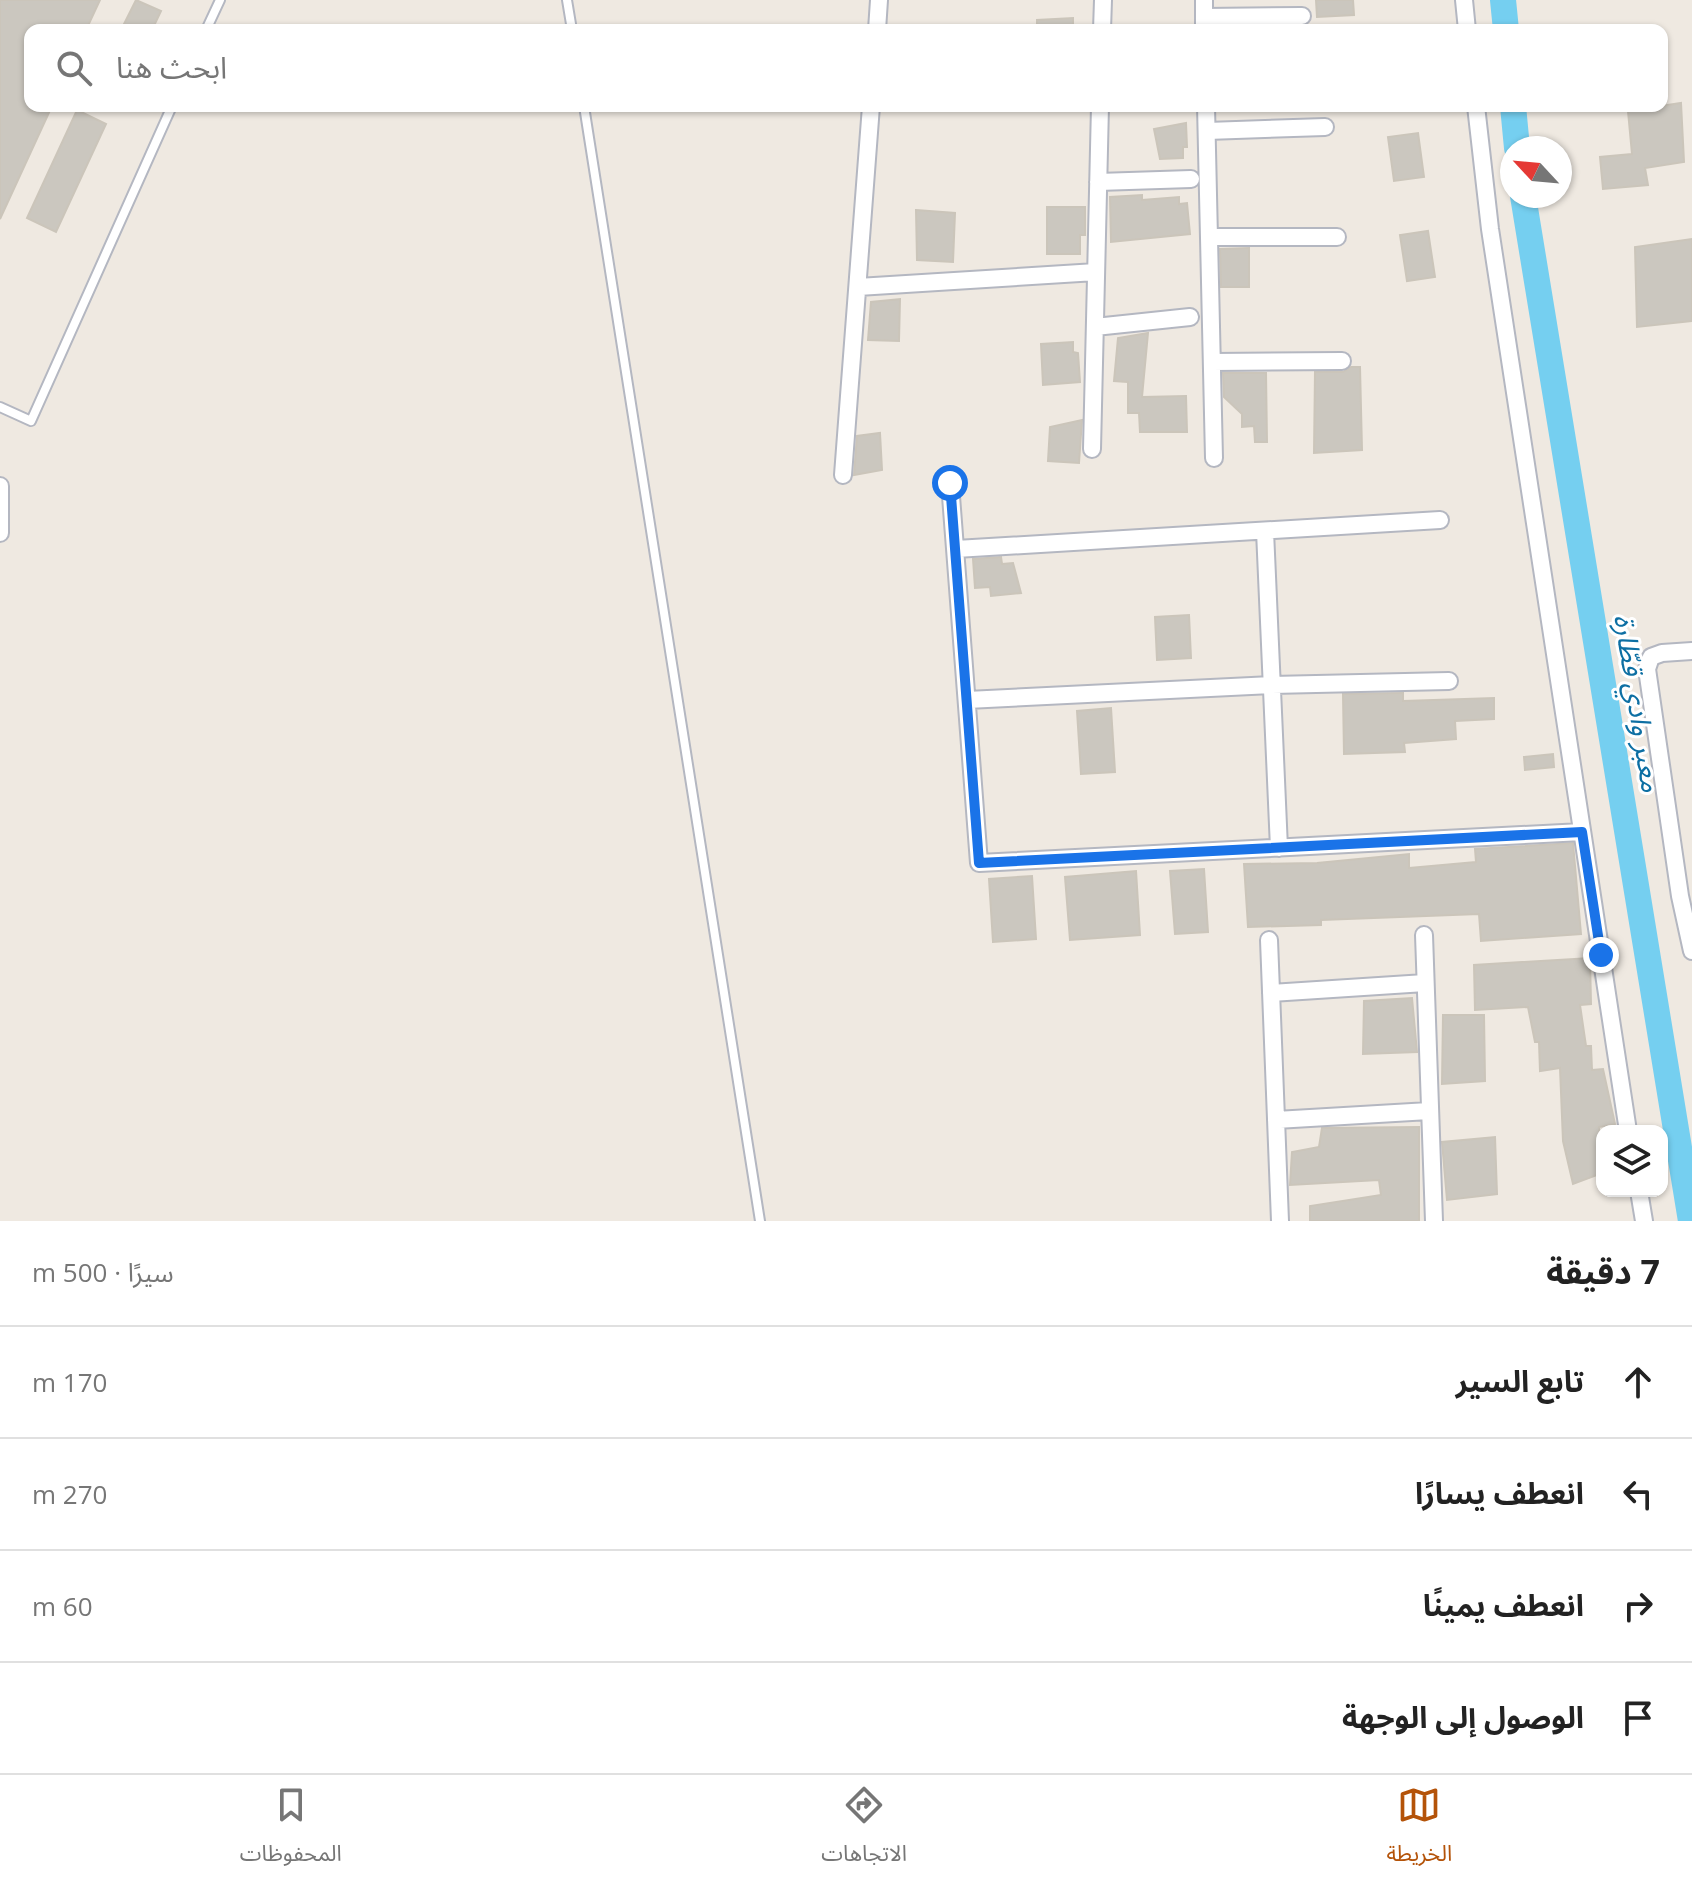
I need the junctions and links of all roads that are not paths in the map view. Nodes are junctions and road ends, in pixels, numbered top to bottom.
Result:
1 (220, 0) edge
2 (567, 0) edge
3 (879, 0) edge
4 (1103, 0) edge
5 (1464, 0) edge
6 (1204, 16) edge
7 (1302, 16) dead end
8 (209, 24) edge
9 (571, 24) edge
10 (877, 24) edge
11 (1102, 24) edge
12 (1466, 24) edge
13 (169, 112) edge
14 (585, 112) edge
15 (871, 112) edge
16 (1100, 112) edge
17 (1206, 112) edge
18 (1477, 112) edge
19 (1325, 127) dead end
20 (1207, 131) junction
21 (1191, 179) dead end
22 (1098, 182) junction
23 (1209, 237) junction
24 (1337, 237) dead end
25 (1096, 272) junction
26 (858, 287) junction
27 (1190, 317) dead end
28 (1095, 327) junction
29 (1342, 361) dead end
30 (1212, 362) junction
31 (0, 407) edge
32 (1092, 449) dead end
33 (1214, 458) dead end
34 (843, 475) dead end
35 (950, 483) dead end
36 (0, 486) edge
37 (1440, 520) dead end
38 (1265, 531) junction
39 (0, 533) edge
40 (956, 549) junction
41 (1692, 651) edge
42 (1449, 681) dead end
43 (1272, 685) junction
44 (967, 700) junction
45 (1582, 832) junction
46 (1279, 848) junction
47 (1424, 935) dead end
48 (1269, 940) dead end
49 (1692, 951) edge
50 (1425, 983) junction
51 (1271, 993) junction
52 (1429, 1111) junction
53 (1276, 1120) junction
54 (1627, 1125) edge
55 (1640, 1197) edge
56 (760, 1221) edge
57 (1280, 1221) edge
58 (1434, 1221) edge
59 (1644, 1221) edge

1 - 8 lane
2 - 9 lane
3 - 10 street
4 - 11 street
5 - 12 street
6 - 7 street
13 - 31 lane
14 - 56 lane
15 - 26 street
16 - 22 street
17 - 20 street
18 - 45 street
19 - 20 street
20 - 23 street
21 - 22 street
22 - 25 street
23 - 24 street
23 - 30 street
25 - 26 street
25 - 28 street
26 - 34 street
27 - 28 street
28 - 32 street
29 - 30 street
30 - 33 street
35 - 40 street
36 - 39 street
37 - 38 street
38 - 40 street
38 - 43 street
40 - 44 street
41 - 49 street
42 - 43 street
43 - 44 street
43 - 46 street
44 - 46 street
45 - 46 street
45 - 54 street
47 - 50 street
48 - 51 street
50 - 51 street
50 - 52 street
51 - 53 street
52 - 53 street
52 - 58 street
53 - 57 street
55 - 59 street

